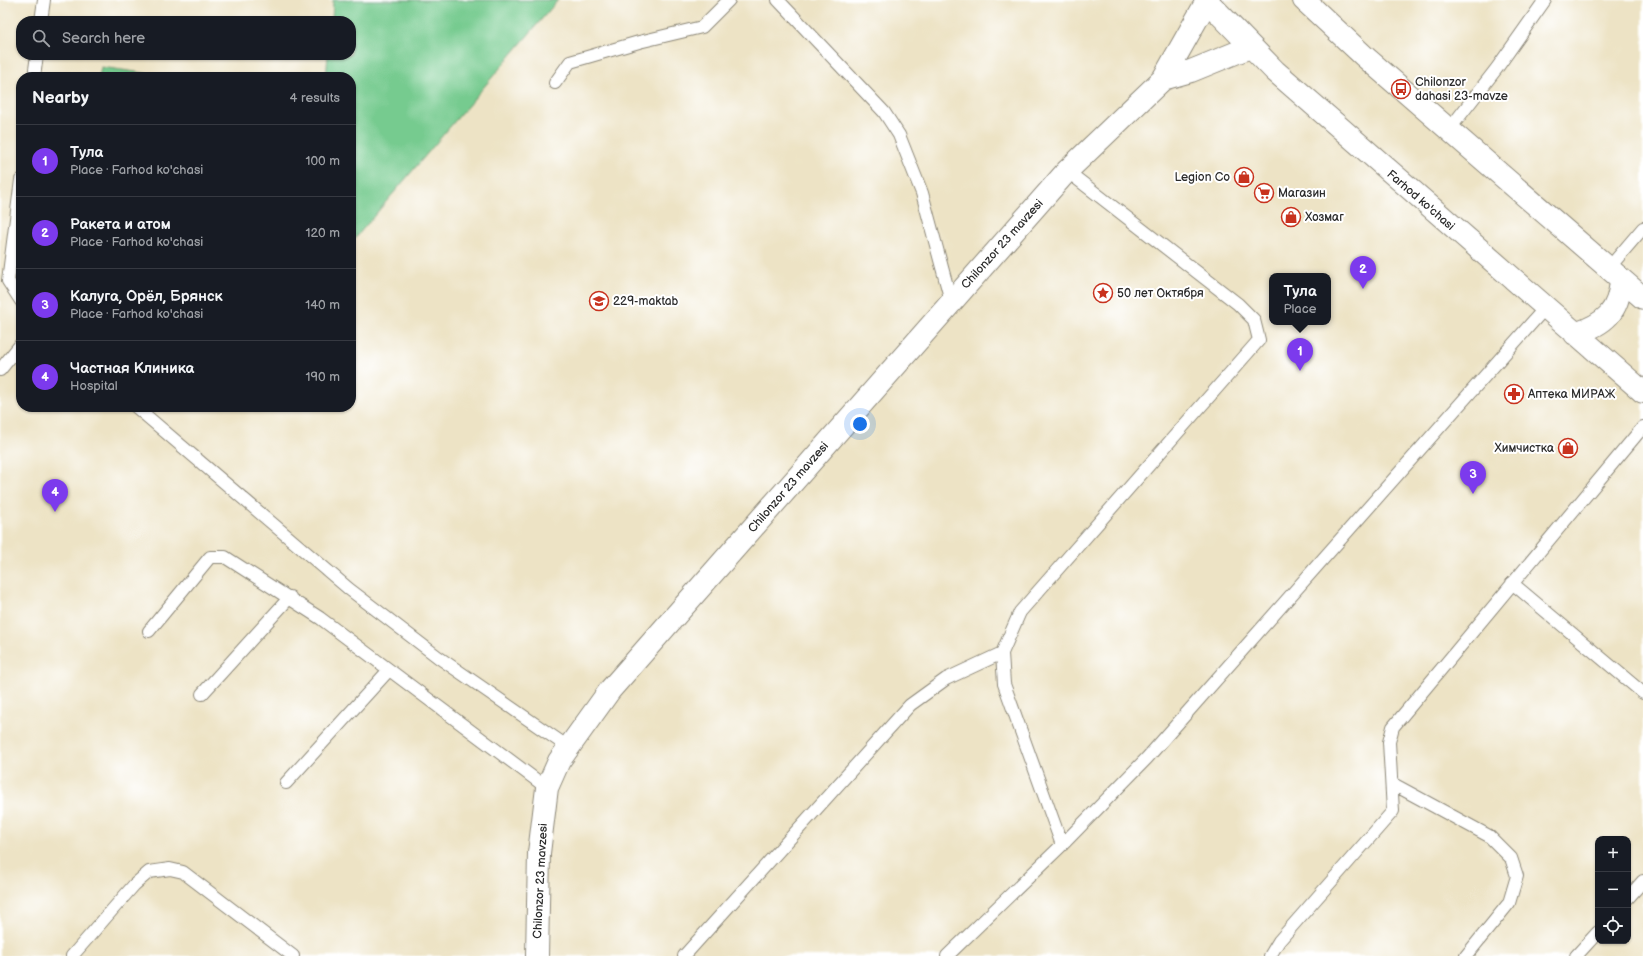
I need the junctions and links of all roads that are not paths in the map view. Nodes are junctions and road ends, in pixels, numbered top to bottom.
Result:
1 (44, 0) edge
2 (729, 0) edge
3 (778, 0) edge
4 (1304, 0) edge
5 (1545, 0) edge
6 (1206, 1) edge
7 (42, 16) edge
8 (1250, 47) junction
9 (36, 60) edge
10 (35, 72) edge
11 (1163, 79) junction
12 (555, 83) dead end
13 (1448, 131) junction
14 (1067, 171) junction
15 (16, 210) edge
16 (1643, 228) edge
17 (1615, 274) junction
18 (4, 281) edge
19 (16, 294) edge
20 (1643, 298) edge
21 (950, 302) junction
22 (1545, 308) junction
23 (1575, 334) junction
24 (16, 350) edge
25 (0, 370) edge
26 (1643, 392) edge
27 (142, 412) edge
28 (1643, 427) edge
29 (1512, 583) junction
30 (290, 597) junction
31 (148, 630) dead end
32 (1002, 653) junction
33 (389, 670) junction
34 (1643, 693) edge
35 (202, 694) dead end
36 (568, 747) junction
37 (286, 783) dead end
38 (1393, 784) junction
39 (547, 788) junction
40 (1062, 845) junction
41 (1643, 881) edge
42 (1631, 895) edge
43 (1595, 935) edge
44 (72, 956) edge
45 (293, 956) edge
46 (537, 956) edge
47 (684, 956) edge
48 (947, 956) edge
49 (1270, 956) edge
50 (1466, 956) edge
51 (1576, 956) edge

1 - 7 lane
2 - 12 lane
3 - 21 lane
4 - 13 street
5 - 13 lane
6 - 8 street, Farhod ko'chasi
6 - 11 street, Chilonzor 23 mavzesi
8 - 11 street, Chilonzor 23 mavzesi
8 - 22 street, Farhod ko'chasi
9 - 10 lane
11 - 14 street, Chilonzor 23 mavzesi
13 - 17 street
14 - 21 street, Chilonzor 23 mavzesi
14 - 32 lane
15 - 18 lane
16 - 17 lane
17 - 20 street
17 - 23 street
18 - 19 lane
21 - 36 street, Chilonzor 23 mavzesi
22 - 23 street, Farhod ko'chasi
22 - 40 lane
23 - 26 street, Farhod ko'chasi
24 - 25 lane
27 - 36 lane
28 - 29 lane
29 - 34 lane
29 - 38 lane
30 - 31 lane
30 - 33 lane
30 - 35 lane
32 - 40 lane
32 - 47 lane
33 - 37 lane
33 - 39 lane
36 - 39 street, Chilonzor 23 mavzesi
38 - 49 lane
38 - 50 lane
39 - 46 street, Chilonzor 23 mavzesi
40 - 48 lane
41 - 42 lane
43 - 51 lane
44 - 45 lane

